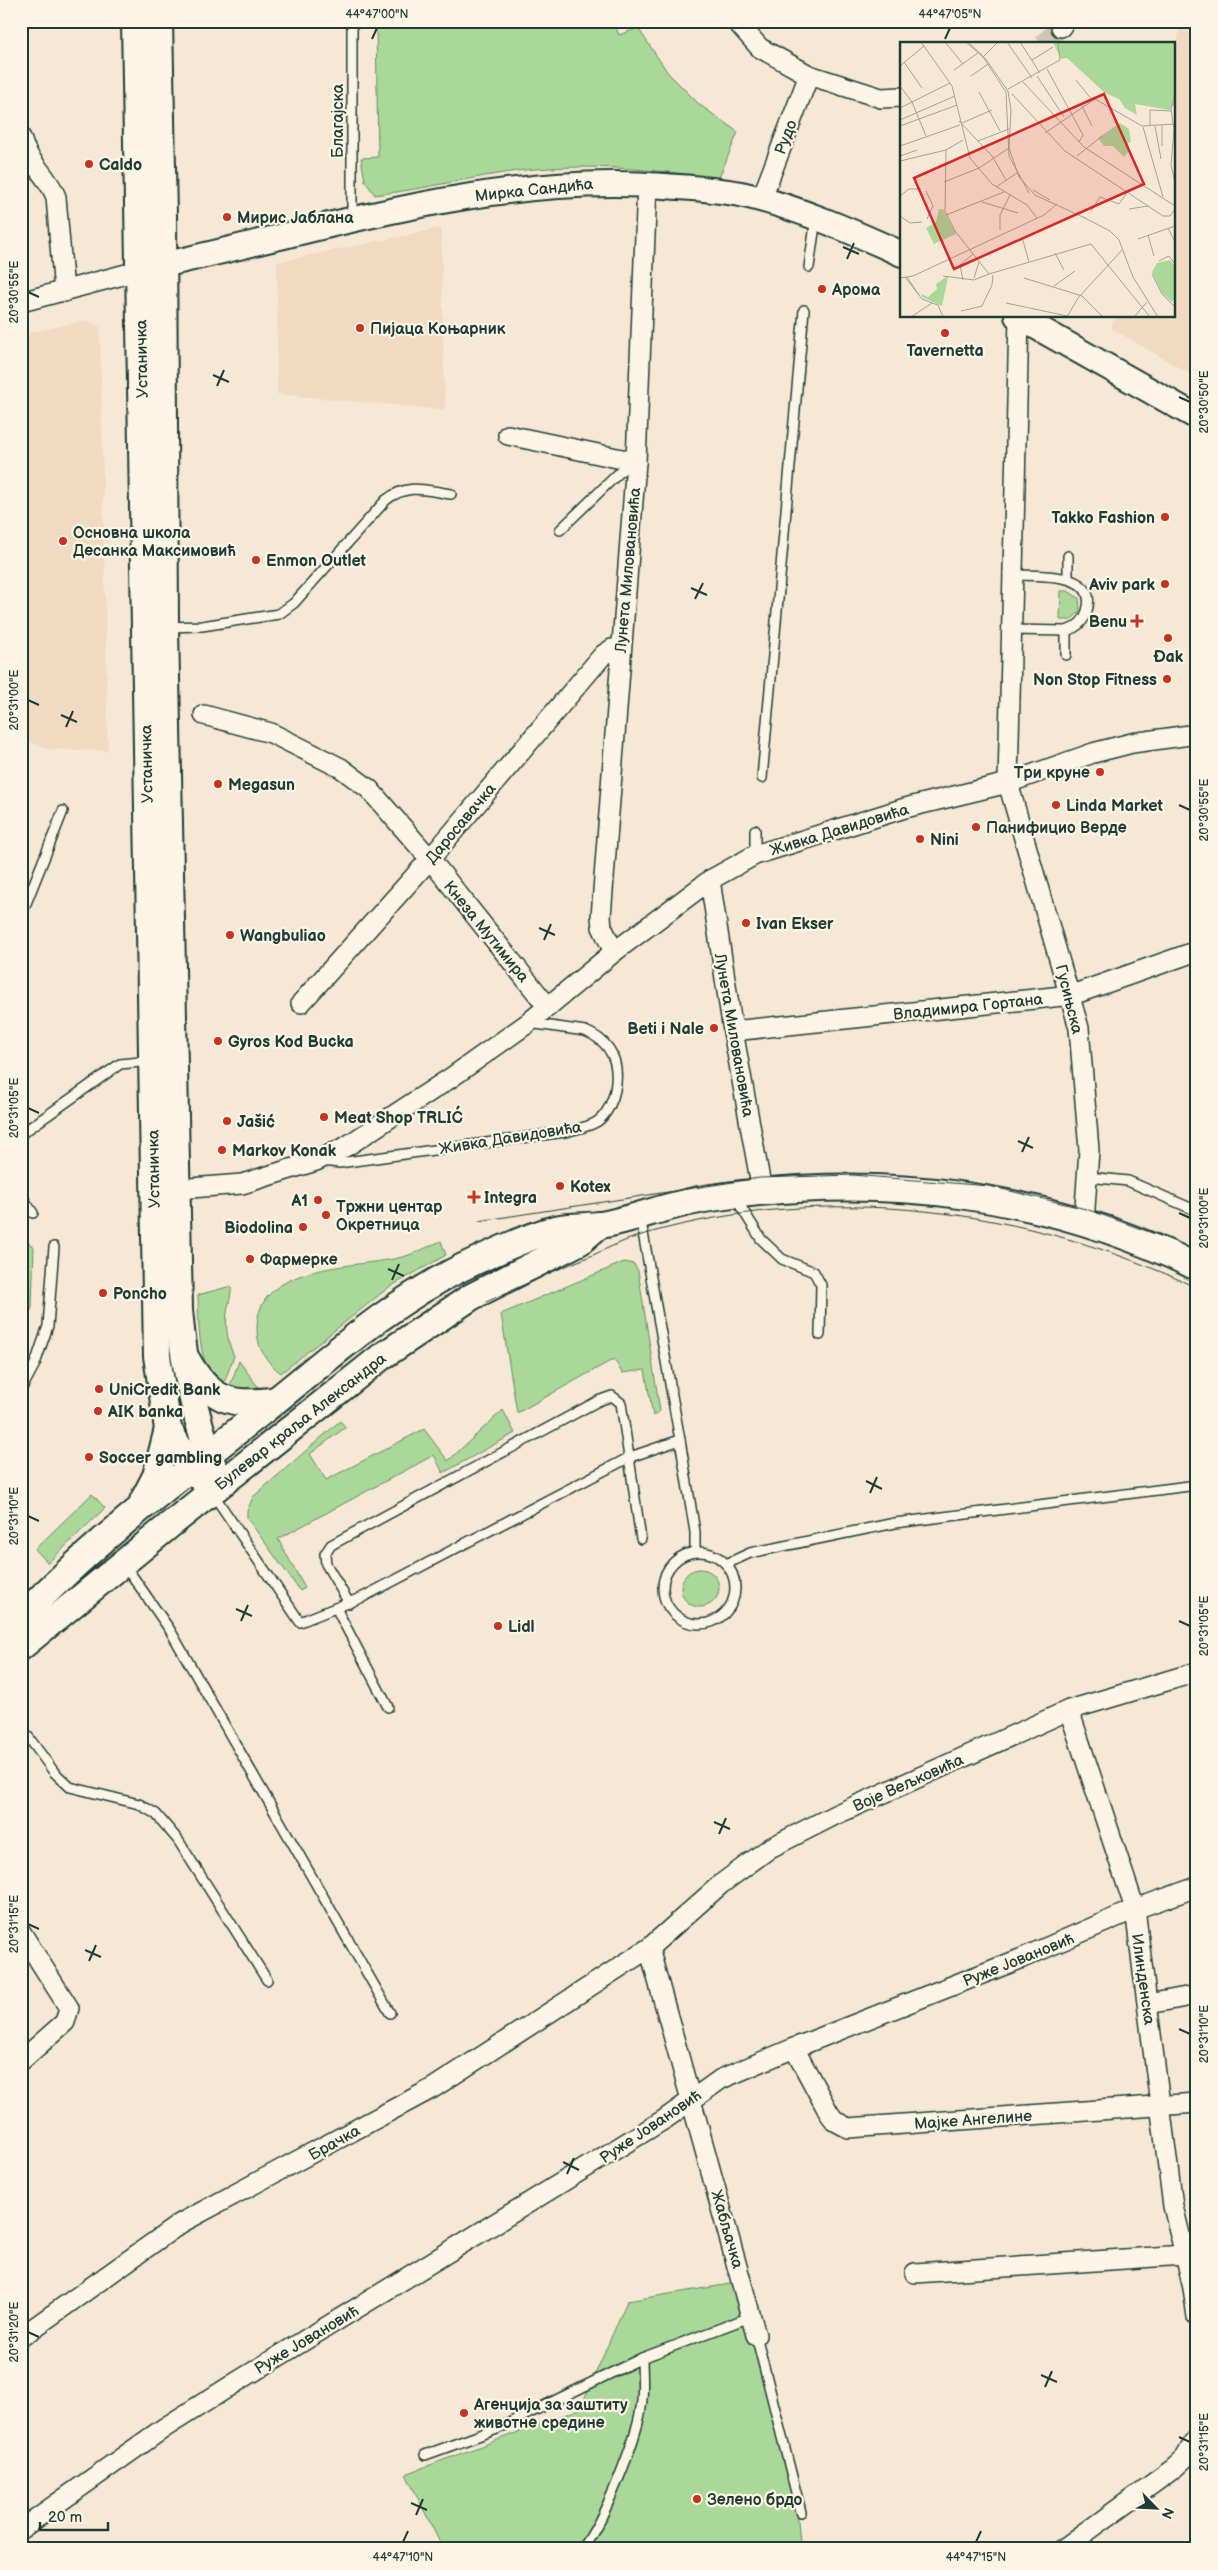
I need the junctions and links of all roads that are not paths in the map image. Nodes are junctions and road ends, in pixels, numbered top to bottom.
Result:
1 (135, 21) edge
2 (159, 21) edge
3 (352, 21) edge
4 (736, 21) edge
5 (809, 75) junction
6 (900, 97) edge
7 (21, 138) edge
8 (647, 185) junction
9 (761, 200) junction
10 (816, 217) junction
11 (352, 221) junction
12 (900, 253) edge
13 (809, 267) dead end
14 (151, 268) junction
15 (64, 292) junction
16 (21, 302) edge
17 (804, 310) dead end
18 (1018, 318) edge
19 (1020, 318) edge
20 (1197, 418) edge
21 (508, 435) dead end
22 (632, 461) junction
23 (451, 494) dead end
24 (560, 530) dead end
25 (1068, 556) dead end
26 (1013, 576) junction
27 (1068, 578) junction
28 (154, 628) junction
29 (1011, 630) junction
30 (1066, 631) junction
31 (620, 648) junction
32 (1066, 655) dead end
33 (204, 715) dead end
34 (1197, 734) edge
35 (762, 778) dead end
36 (1008, 783) junction
37 (63, 811) dead end
38 (756, 830) dead end
39 (755, 855) junction
40 (430, 859) junction
41 (710, 880) junction
42 (21, 916) edge
43 (1197, 951) edge
44 (614, 952) junction
45 (1072, 995) junction
46 (301, 1003) dead end
47 (548, 1007) junction
48 (528, 1023) junction
49 (733, 1031) junction
50 (151, 1061) junction
51 (21, 1134) edge
52 (316, 1161) junction
53 (1088, 1177) junction
54 (165, 1190) junction
55 (762, 1191) junction
56 (21, 1195) edge
57 (734, 1195) junction
58 (1197, 1211) edge
59 (33, 1213) dead end
60 (639, 1214) junction
61 (1084, 1222) junction
62 (599, 1225) junction
63 (54, 1247) dead end
64 (1197, 1267) edge
65 (820, 1335) dead end
66 (184, 1354) junction
67 (21, 1390) edge
68 (277, 1400) junction
69 (168, 1429) junction
70 (680, 1440) junction
71 (630, 1458) junction
72 (200, 1460) junction
73 (1197, 1485) edge
74 (216, 1488) junction
75 (140, 1508) junction
76 (641, 1539) dead end
77 (695, 1552) junction
78 (123, 1562) junction
79 (726, 1564) junction
80 (348, 1603) junction
81 (336, 1608) junction
82 (21, 1618) edge
83 (21, 1647) edge
84 (1197, 1672) edge
85 (388, 1707) dead end
86 (1068, 1710) junction
87 (21, 1727) edge
88 (1197, 1887) edge
89 (1135, 1909) junction
90 (21, 1932) edge
91 (649, 1948) junction
92 (266, 1980) dead end
93 (1197, 1995) edge
94 (1148, 2004) junction
95 (390, 2013) dead end
96 (794, 2048) junction
97 (21, 2061) edge
98 (691, 2099) junction
99 (1197, 2103) edge
100 (1160, 2106) junction
101 (1184, 2256) junction
102 (914, 2273) dead end
103 (750, 2316) junction
104 (1197, 2317) edge
105 (756, 2335) joint
106 (21, 2337) edge
107 (642, 2358) junction
108 (1197, 2437) edge
109 (425, 2455) dead end
110 (801, 2512) dead end
111 (21, 2529) edge
112 (582, 2549) edge
113 (1063, 2549) edge

1 - 14 main road, Устаничка
2 - 14 main road, Устаничка
3 - 11 lane, Благајска
4 - 5 street
5 - 6 street
5 - 9 street, Рудо
7 - 15 street
8 - 9 street, Мирка Сандића
8 - 11 street, Мирка Сандића
8 - 22 street, Лунета Миловановића
9 - 10 street, Мирка Сандића
10 - 12 street, Мирка Сандића
10 - 13 lane
11 - 14 street, Мирка Сандића
14 - 15 street
14 - 28 main road, Устаничка
15 - 16 street
17 - 35 lane
18 - 26 street, Гусињска
19 - 20 street
21 - 22 street
22 - 24 lane
22 - 31 street, Лунета Миловановића
23 - 28 lane
25 - 27 lane
26 - 27 lane
26 - 29 street, Гусињска
27 - 30 lane
28 - 50 main road, Устаничка
28 - 54 main road, Устаничка
29 - 30 lane
29 - 36 street, Гусињска
30 - 32 lane
31 - 40 street, Даросавачка
31 - 44 street, Лунета Миловановића
33 - 40 street, Кнеза Мутимира
34 - 36 street, Живка Давидовића
36 - 39 street, Живка Давидовића
36 - 45 street, Гусињска
37 - 42 lane
38 - 39 lane
39 - 41 street, Живка Давидовића
40 - 46 street, Даросавачка
40 - 47 street, Кнеза Мутимира
41 - 44 street, Живка Давидовића
41 - 49 street, Лунета Миловановића
43 - 45 street, Владимира Гортана
44 - 47 street, Живка Давидовића
45 - 49 street, Владимира Гортана
45 - 53 street, Гусињска
47 - 48 street, Живка Давидовића
48 - 52 street, Живка Давидовића
48 - 52 lane, Живка Давидовића
49 - 55 street, Лунета Миловановића
50 - 51 lane
50 - 54 main road, Устаничка
52 - 54 street, Живка Давидовића
53 - 58 lane
53 - 61 street, Гусињска
54 - 66 main road, Устаничка
54 - 69 main road, Устаничка
55 - 57 main road, Булевар краља Александра
55 - 61 main road, Булевар краља Александра
56 - 59 lane
57 - 60 main road, Булевар краља Александра
57 - 65 lane
60 - 62 main road, Булевар краља Александра
60 - 70 lane
61 - 64 main road, Булевар краља Александра
62 - 68 main road, Булевар краља Александра
62 - 74 main road, Булевар краља Александра
63 - 67 lane
66 - 68 main road
66 - 72 main road, Устаничка
68 - 72 main road, Булевар краља Александра
69 - 72 main road, Устаничка
69 - 75 main road
70 - 71 lane
70 - 77 lane
71 - 76 lane
71 - 80 lane
71 - 80 lane
72 - 74 main road, Устаничка
72 - 75 main road, Булевар краља Александра
73 - 79 lane
74 - 78 main road, Булевар краља Александра
74 - 81 lane
75 - 82 main road, Булевар краља Александра
77 - 79 lane
77 - 79 lane
78 - 83 main road, Булевар краља Александра
78 - 95 lane
80 - 81 lane
81 - 85 lane
84 - 86 street, Воје Вељковића
86 - 89 street, Илинденска
86 - 91 street, Воје Вељковића
87 - 92 lane
88 - 89 street, Руже Јовановић
89 - 94 street, Илинденска
89 - 96 street, Руже Јовановић
90 - 97 street
91 - 98 street, Жабљачка
91 - 106 street, Брачка
93 - 94 street
94 - 100 street, Илинденска
96 - 98 street, Руже Јовановић
96 - 100 street, Мајке Ангелине
98 - 103 street, Жабљачка
98 - 111 street, Руже Јовановић
99 - 100 street, Мајке Ангелине
100 - 101 street, Илинденска
101 - 102 street
101 - 104 street, Илинденска
103 - 105 street, Жабљачка
103 - 107 lane
105 - 110 lane, Жабљачка
107 - 109 lane
107 - 112 lane
108 - 113 street

